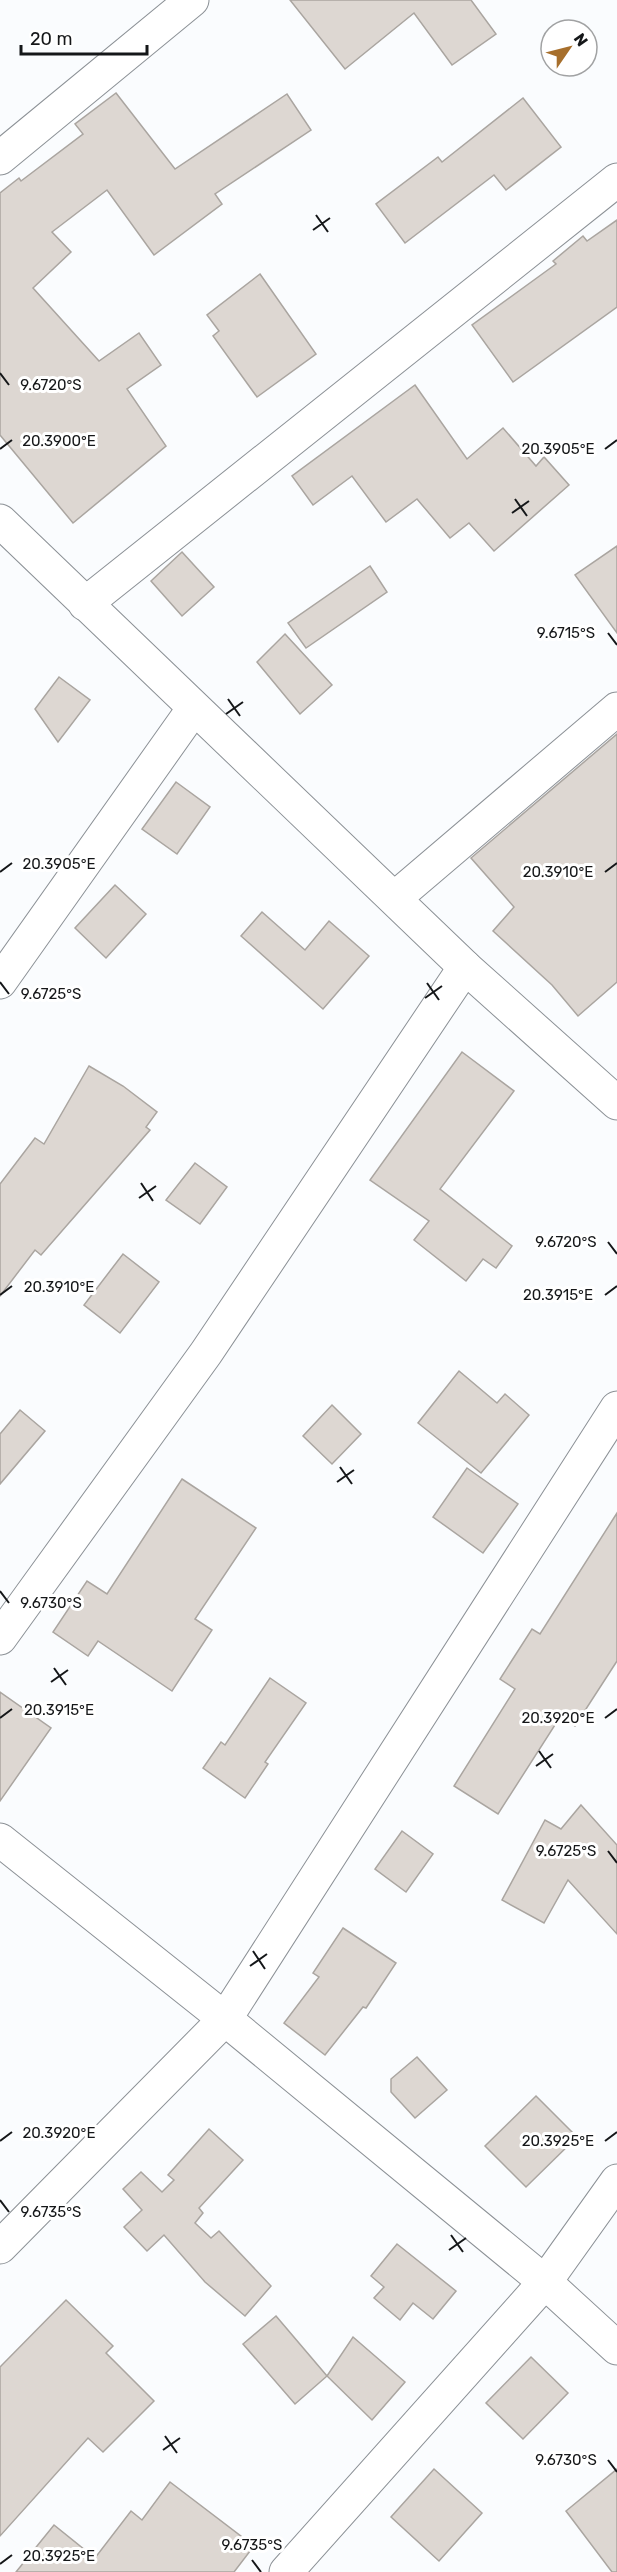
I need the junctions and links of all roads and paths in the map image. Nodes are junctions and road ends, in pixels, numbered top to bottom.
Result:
1 (192, 0) edge
2 (0, 158) edge
3 (617, 180) edge
4 (0, 521) edge
5 (85, 604) junction
6 (194, 708) junction
7 (617, 710) edge
8 (395, 898) junction
9 (465, 967) junction
10 (0, 982) edge
11 (617, 1103) edge
12 (617, 1408) edge
13 (0, 1638) edge
14 (0, 1840) edge
15 (225, 2019) junction
16 (617, 2181) edge
17 (0, 2247) edge
18 (545, 2282) junction
19 (617, 2348) edge
20 (286, 2572) edge

1 - 2 street
3 - 5 street
4 - 5 street
5 - 6 street
6 - 8 street
6 - 10 street
7 - 8 street
8 - 9 street
9 - 11 street
9 - 13 street
12 - 15 street
14 - 15 street
15 - 17 street
15 - 18 street
16 - 18 street
18 - 19 street
18 - 20 street

